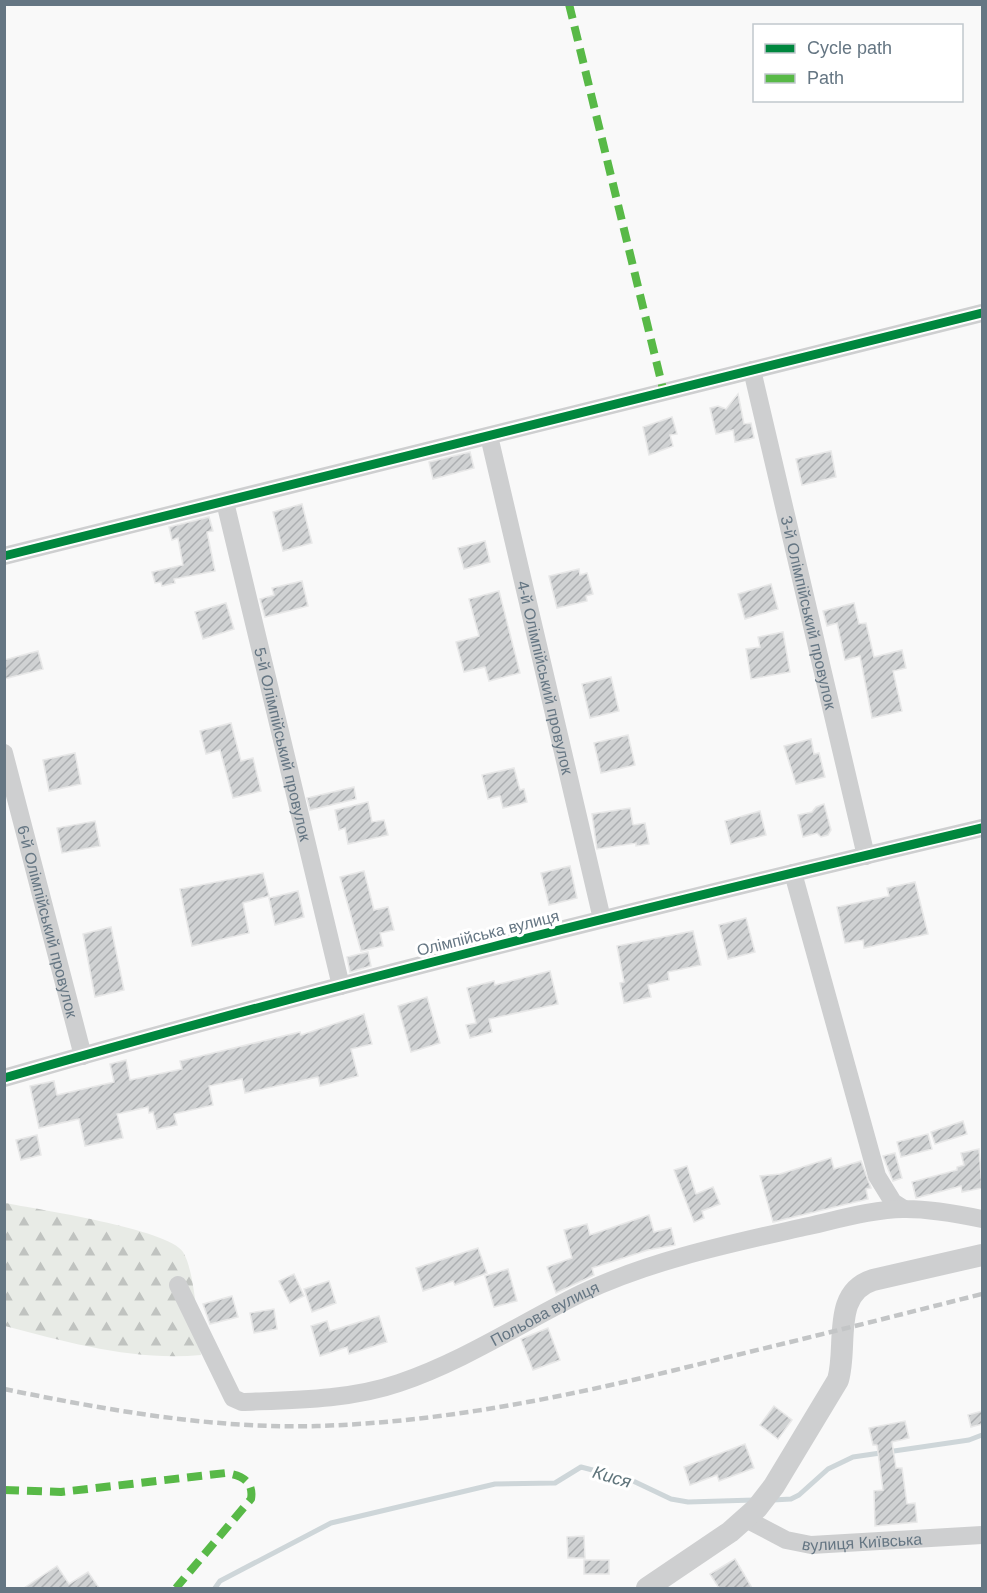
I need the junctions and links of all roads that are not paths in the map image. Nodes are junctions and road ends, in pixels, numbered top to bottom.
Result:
1 (982, 313) edge
2 (752, 370) junction
3 (489, 436) junction
4 (225, 502) junction
5 (4, 556) edge
6 (4, 753) edge
7 (982, 828) edge
8 (866, 856) junction
9 (793, 873) junction
10 (602, 919) junction
11 (341, 986) junction
12 (83, 1056) junction
13 (4, 1078) edge
14 (904, 1209) junction
15 (982, 1219) edge
16 (982, 1255) edge
17 (178, 1285) dead end
18 (752, 1514) junction
19 (982, 1535) edge
20 (647, 1588) edge

1 - 2 street
2 - 3 street
2 - 8 street, 3-й Олімпійський провулок
3 - 4 street
3 - 10 street, 4-й Олімпійський провулок
4 - 5 street
4 - 11 street, 5-й Олімпійський провулок
6 - 12 street, 6-й Олімпійський провулок
7 - 8 street, Олімпійська вулиця
8 - 9 street, Олімпійська вулиця
9 - 10 street, Олімпійська вулиця
9 - 14 street
10 - 11 street, Олімпійська вулиця
11 - 12 street, Олімпійська вулиця
12 - 13 street, Олімпійська вулиця
14 - 15 street, Польова вулиця
14 - 17 street, Польова вулиця
16 - 18 street
18 - 19 street, вулиця Київська
18 - 20 street

